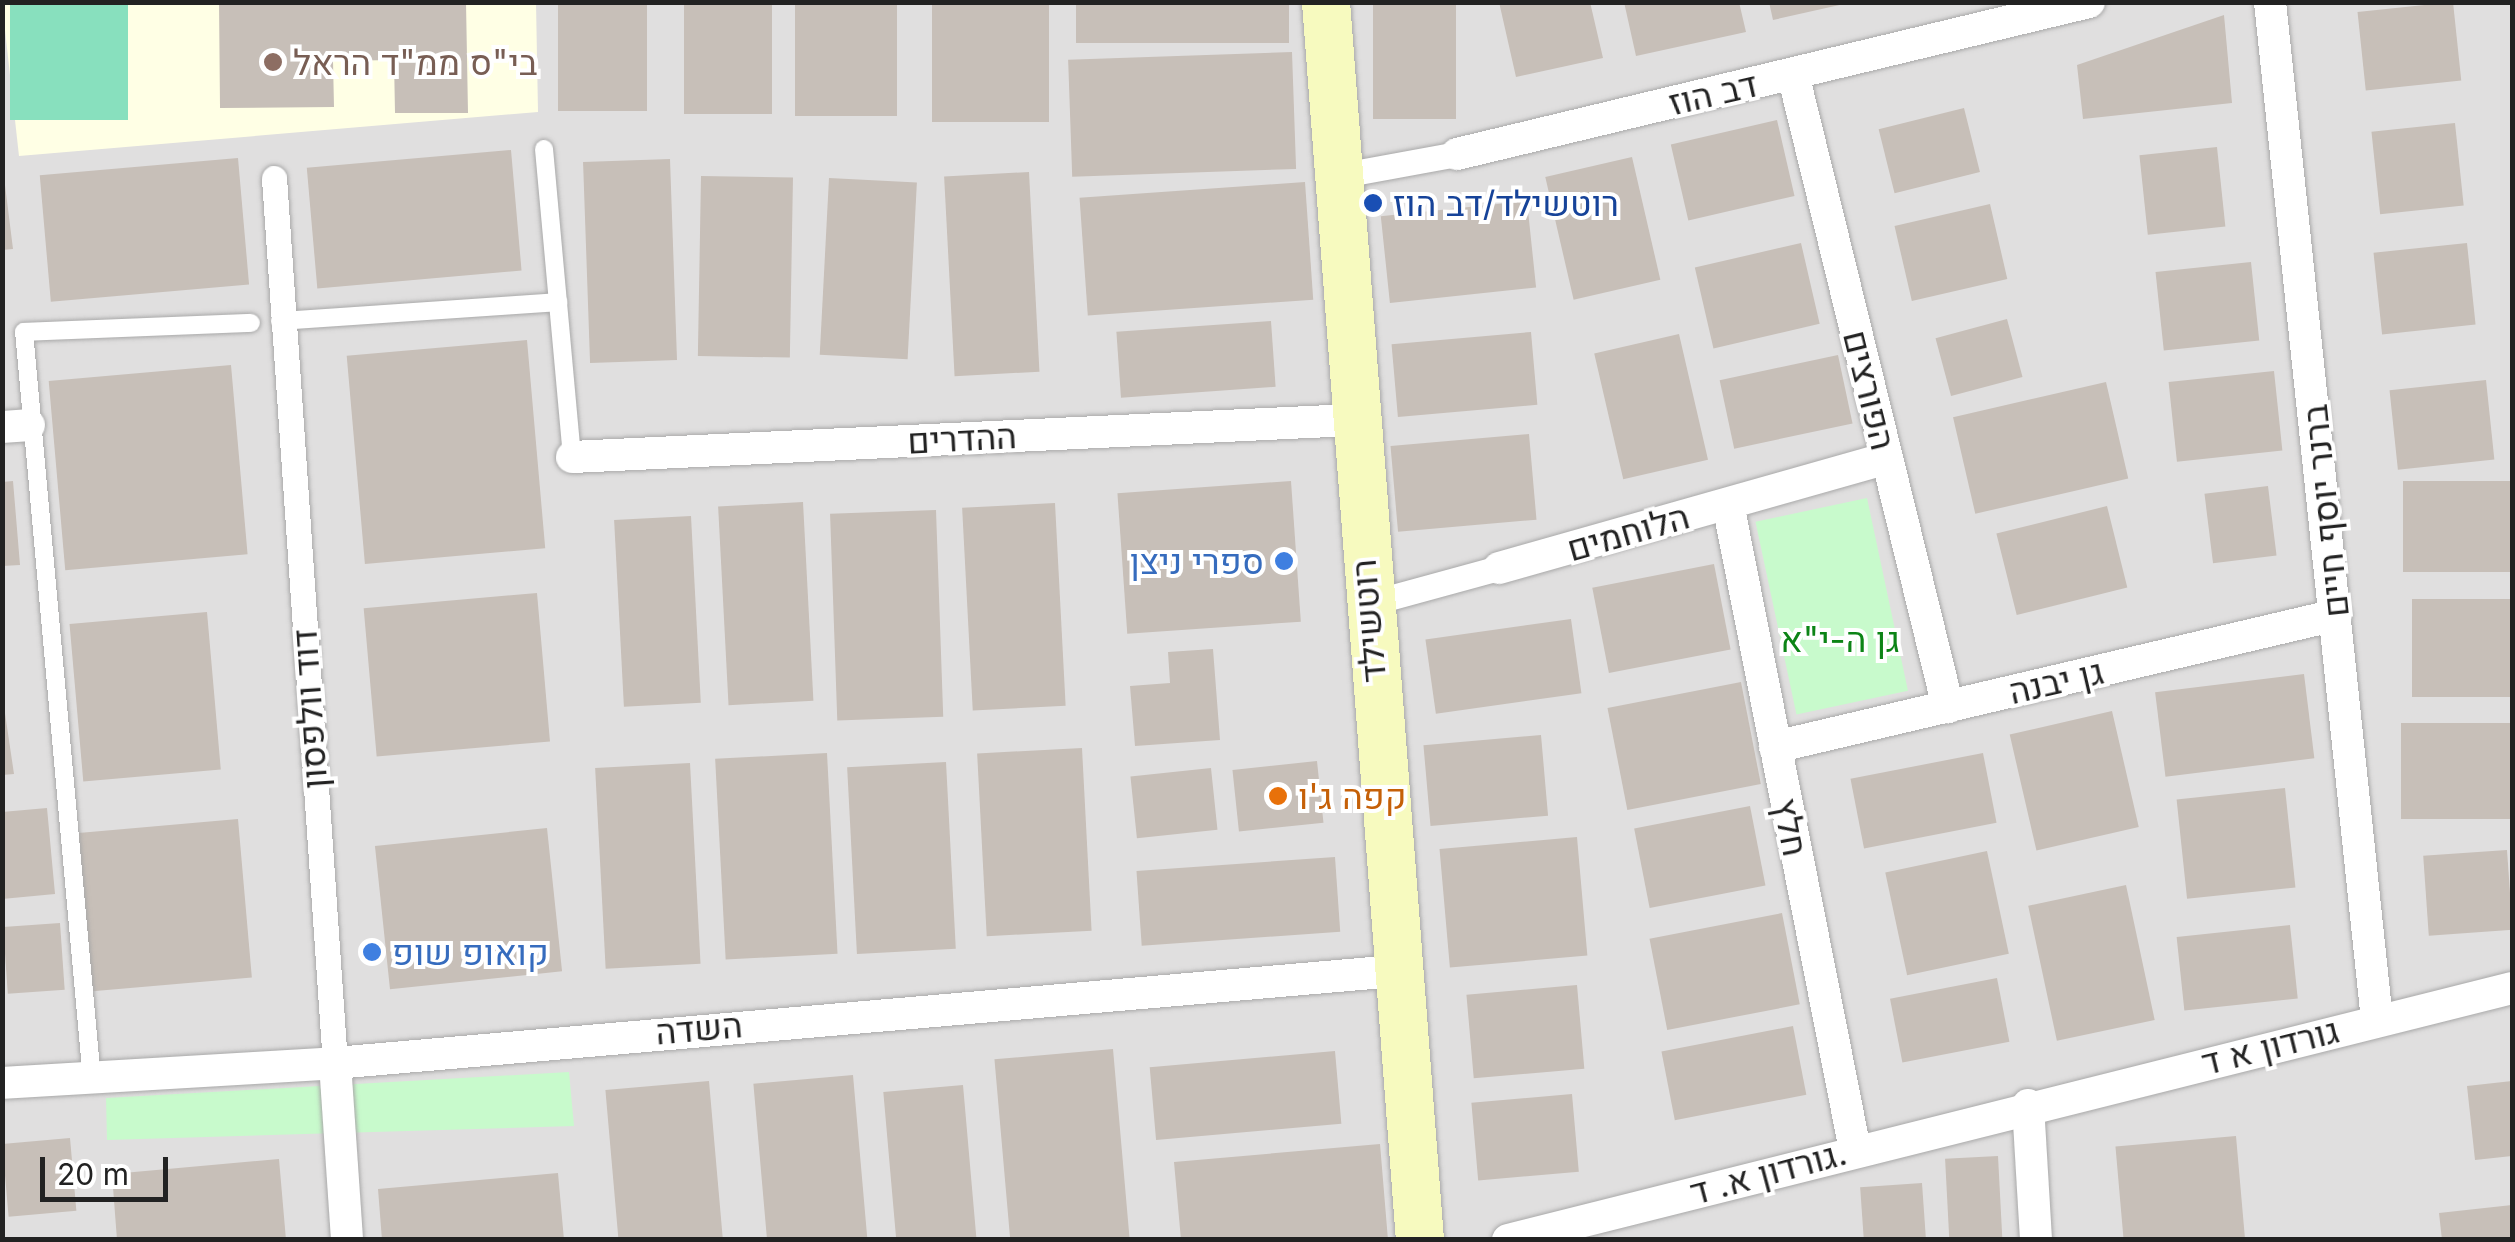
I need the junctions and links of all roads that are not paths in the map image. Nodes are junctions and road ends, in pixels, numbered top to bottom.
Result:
1 (1326, 2) edge
2 (2088, 2) edge
3 (2270, 2) edge
4 (1792, 74) junction
5 (544, 149) dead end
6 (1457, 154) joint
7 (1336, 176) junction
8 (274, 178) dead end
9 (558, 302) junction
10 (280, 321) junction
11 (251, 322) dead end
12 (1352, 420) junction
13 (16, 426) edge
14 (572, 457) joint
15 (1887, 458) junction
16 (1728, 504) junction
17 (1499, 568) joint
18 (1367, 604) junction
19 (2336, 615) junction
20 (1948, 706) junction
21 (1775, 747) junction
22 (1395, 971) junction
23 (2512, 988) edge
24 (2376, 1020) junction
25 (335, 1064) junction
26 (92, 1080) junction
27 (2, 1083) edge
28 (2028, 1104) junction
29 (1855, 1150) junction
30 (347, 1240) edge
31 (1420, 1240) edge
32 (1508, 1240) edge
33 (2036, 1240) edge

1 - 7 main road, רוטשילד
2 - 4 street, דב הוז
3 - 19 street, ברנר יוסף חיים
4 - 6 street, דב הוז
4 - 15 street, הפורצים
5 - 9 lane
6 - 7 street, דב הוז
7 - 12 main road, רוטשילד
8 - 10 street, דוד וולפסון
9 - 10 lane
9 - 14 lane
10 - 25 street, דוד וולפסון
11 - 13 lane
12 - 14 street, ההדרים
12 - 18 main road, רוטשילד
13 - 26 lane
15 - 16 street, הלוחמים
15 - 20 street, הפורצים
16 - 17 street, הלוחמים
16 - 21 street, חלץ
17 - 18 street, הלוחמים
18 - 22 main road, רוטשילד
19 - 20 street, גן יבנה
19 - 24 street, ברנר יוסף חיים
20 - 21 street, גן יבנה
21 - 29 street, חלץ
22 - 25 street, השדה
22 - 31 main road, רוטשילד
23 - 24 street, גורדון א ד
24 - 28 street, גורדון א ד
25 - 26 street, השדה
25 - 30 street, דוד וולפסון
26 - 27 street, השדה
28 - 29 street, גורדון א. ד.
28 - 33 street
29 - 32 street, גורדון א. ד.

